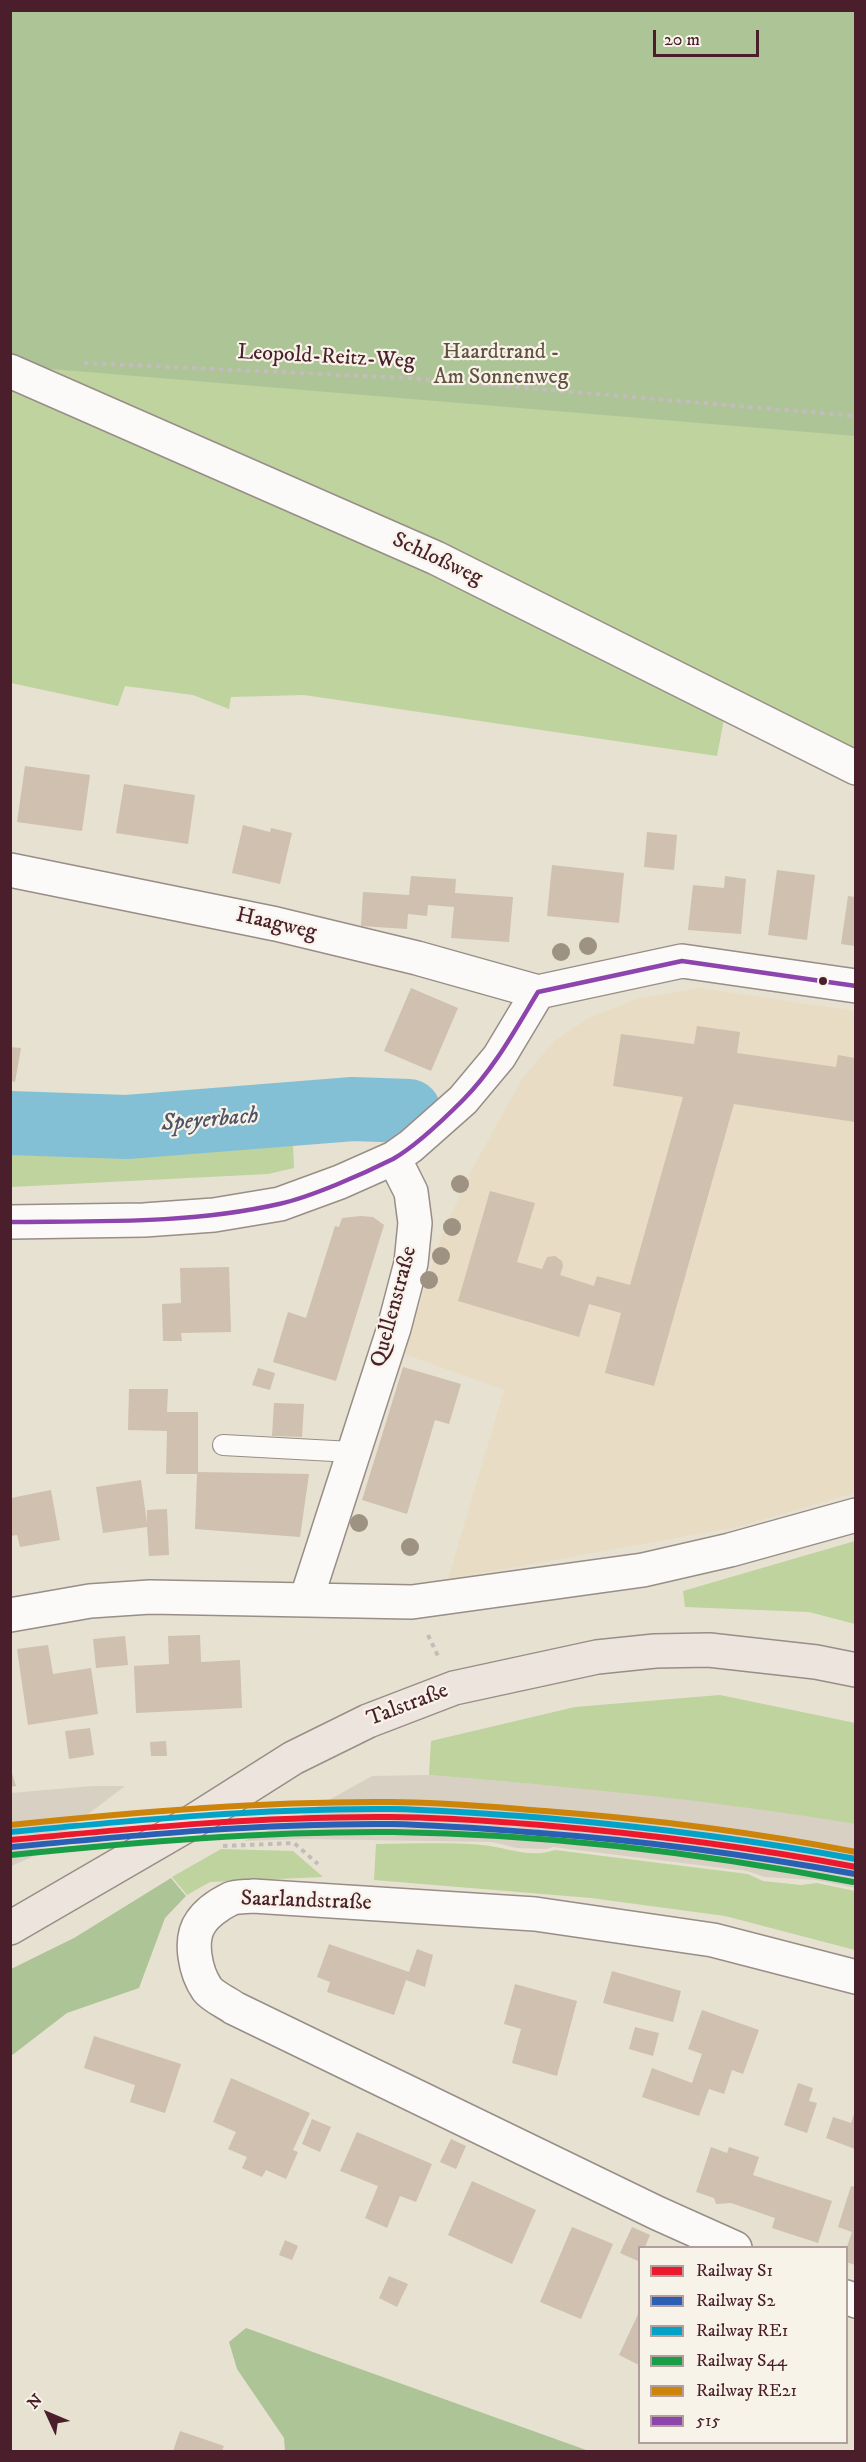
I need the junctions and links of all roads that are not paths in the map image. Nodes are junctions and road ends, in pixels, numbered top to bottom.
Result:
1 (10, 371) edge
2 (855, 768) edge
3 (10, 870) edge
4 (855, 986) edge
5 (538, 992) junction
6 (394, 1158) junction
7 (10, 1222) edge
8 (222, 1446) dead end
9 (352, 1452) junction
10 (855, 1515) edge
11 (306, 1600) junction
12 (10, 1615) edge
13 (855, 1670) edge
14 (10, 1928) edge
15 (855, 1977) edge
16 (733, 2246) edge

1 - 2 street, Schloßweg
3 - 5 street, Haagweg
4 - 5 street
5 - 6 street
6 - 7 street
6 - 9 street, Quellenstraße
8 - 9 lane
9 - 11 street, Quellenstraße
10 - 11 street
11 - 12 street
13 - 14 main road, Talstraße
15 - 16 street, Saarlandstraße

